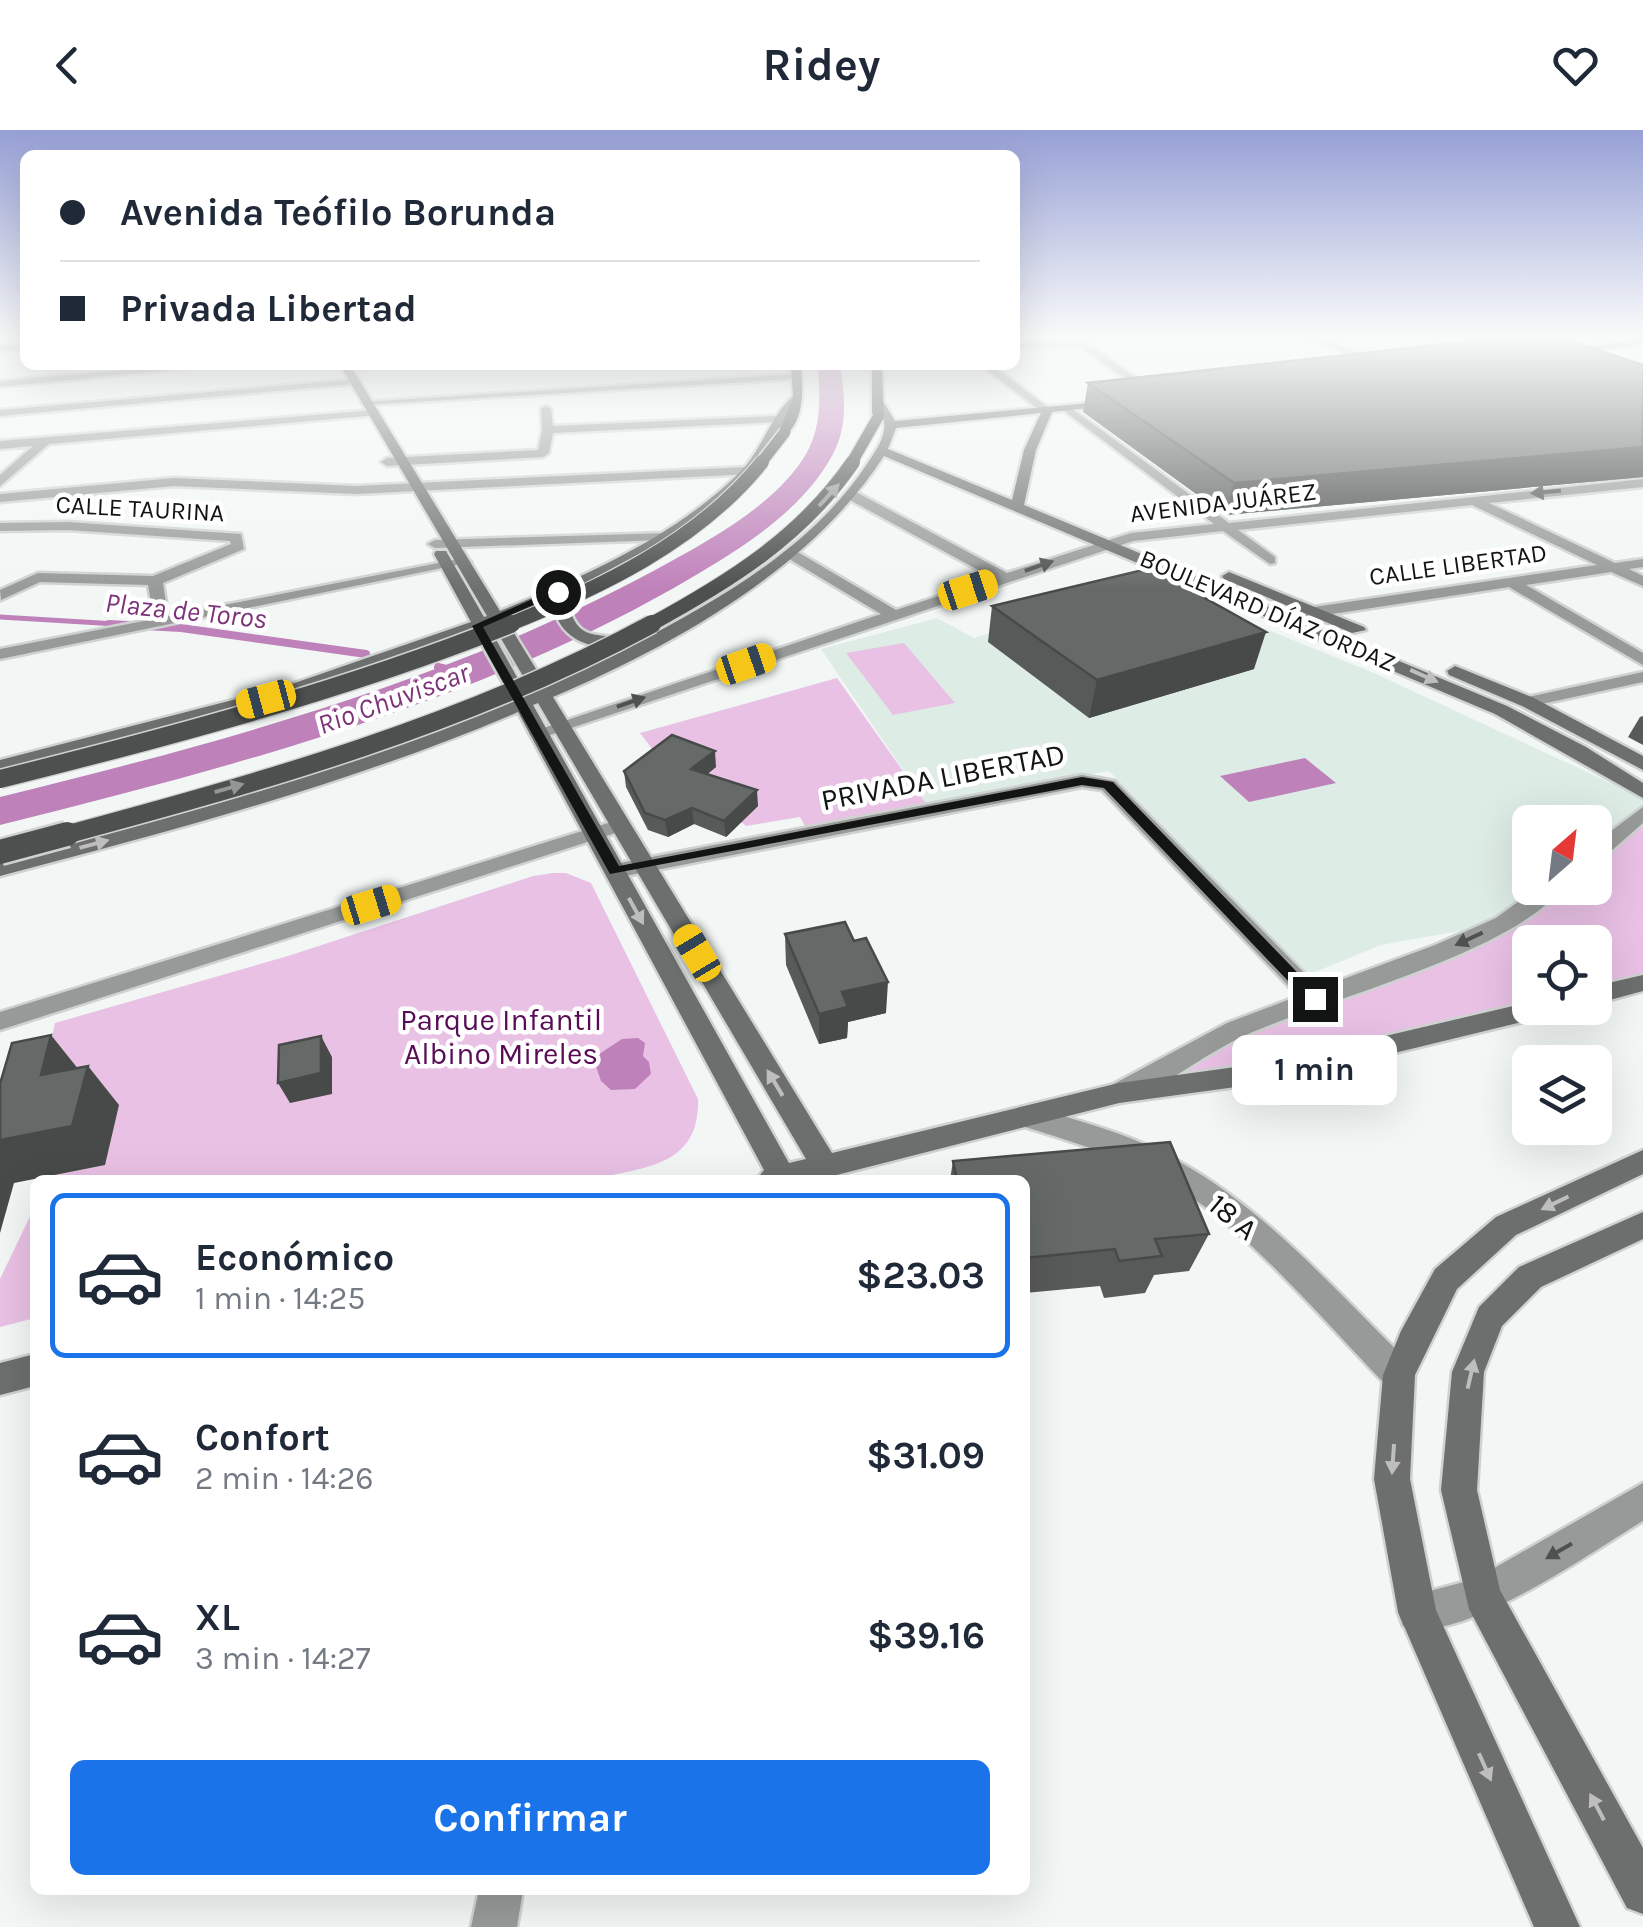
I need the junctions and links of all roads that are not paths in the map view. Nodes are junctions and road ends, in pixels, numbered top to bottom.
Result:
1 (66, 422) edge
2 (243, 422) edge
3 (371, 422) edge
4 (375, 422) edge
5 (547, 422) edge
6 (783, 422) edge
7 (883, 422) edge
8 (933, 422) edge
9 (1042, 422) edge
10 (1086, 422) edge
11 (781, 426) junction
12 (884, 427) junction
13 (548, 430) junction
14 (44, 441) junction
15 (0, 444) edge
16 (404, 461) junction
17 (387, 462) junction
18 (747, 471) junction
19 (0, 482) edge
20 (1643, 484) edge
21 (420, 487) junction
22 (402, 488) junction
23 (854, 496) junction
24 (0, 498) edge
25 (1019, 498) junction
26 (1470, 500) junction
27 (1222, 524) junction
28 (0, 527) edge
29 (662, 536) junction
30 (1131, 536) junction
31 (1106, 543) junction
32 (435, 544) junction
33 (454, 544) junction
34 (791, 554) junction
35 (1270, 560) dead end
36 (456, 563) junction
37 (1643, 563) edge
38 (1612, 568) junction
39 (1006, 578) junction
40 (155, 580) junction
41 (1510, 582) junction
42 (1643, 582) edge
43 (558, 592) junction
44 (1, 594) edge
45 (1312, 610) junction
46 (892, 614) junction
47 (1280, 617) junction
48 (498, 618) junction
49 (163, 621) junction
50 (478, 626) junction
51 (1366, 633) dead end
52 (645, 645) junction
53 (0, 654) edge
54 (1643, 660) edge
55 (1438, 664) dead end
56 (519, 677) junction
57 (1643, 677) edge
58 (534, 699) junction
59 (1528, 702) junction
60 (562, 725) junction
61 (538, 734) junction
62 (1643, 764) edge
63 (0, 766) edge
64 (0, 779) edge
65 (1643, 792) edge
66 (1643, 813) edge
67 (622, 825) junction
68 (594, 835) junction
69 (1612, 839) edge
70 (0, 852) edge
71 (645, 865) junction
72 (0, 869) edge
73 (615, 871) junction
74 (1528, 905) edge
75 (1643, 984) edge
76 (1612, 991) edge
77 (1315, 999) junction
78 (1512, 1015) edge
79 (0, 1021) edge
80 (1119, 1093) junction
81 (1029, 1117) junction
82 (1643, 1162) edge
83 (825, 1166) junction
84 (774, 1175) edge
85 (788, 1175) edge
86 (1643, 1225) edge
87 (30, 1371) edge
88 (1399, 1375) junction
89 (0, 1379) edge
90 (1643, 1502) edge
91 (1482, 1596) junction
92 (1417, 1612) junction
93 (1643, 1892) edge
94 (500, 1895) edge
95 (494, 1927) edge
96 (1556, 1927) edge

1 - 14 street
2 - 14 street
3 - 17 main road
4 - 16 main road
5 - 13 street
6 - 11 main road
7 - 12 main road
8 - 12 main road
9 - 25 main road
10 - 27 street
11 - 13 street
11 - 18 main road
11 - 64 main road, bridge
12 - 23 main road
12 - 25 main road, BOULEVARD DÍAZ ORDAZ
70 -> 12 main road, bridge
13 - 16 street
14 - 15 street
14 - 19 street
16 - 17 street
16 - 21 main road
17 - 22 main road
18 - 21 street
18 - 29 main road
20 -> 26 street, AVENIDA JUÁREZ
21 - 22 street
21 - 33 main road
22 - 24 street
22 - 32 main road
23 - 34 main road
23 - 39 street
25 - 30 main road, BOULEVARD DÍAZ ORDAZ
25 - 31 main road, BOULEVARD DÍAZ ORDAZ
26 - 27 street, AVENIDA JUÁREZ
26 - 38 street
27 - 30 street, AVENIDA JUÁREZ
27 - 35 street
28 - 40 street, CALLE TAURINA
29 - 33 street
29 - 43 main road
30 - 31 street, AVENIDA JUÁREZ
30 - 45 main road, BOULEVARD DÍAZ ORDAZ
39 -> 31 street, AVENIDA JUÁREZ
31 - 47 main road, BOULEVARD DÍAZ ORDAZ
32 - 33 street
32 - 36 main road
33 - 36 main road
34 - 46 street
34 - 52 main road
36 - 48 main road
36 - 49 street
36 - 50 main road
37 - 38 street, CALLE LIBERTAD
38 - 41 street, CALLE LIBERTAD
38 - 42 street
39 - 46 street, AVENIDA JUÁREZ
40 - 44 street, CALLE TAURINA
40 - 49 street
41 - 45 street, CALLE LIBERTAD
41 - 54 street
43 - 48 main road
43 - 52 main road
45 - 47 street, CALLE LIBERTAD
45 - 51 main road, BOULEVARD DÍAZ ORDAZ
60 -> 46 street, AVENIDA JUÁREZ
47 -> 65 main road, BOULEVARD DÍAZ ORDAZ
48 - 50 main road
48 - 56 main road
49 - 53 street
50 - 56 main road
50 - 63 main road
52 - 58 main road
55 - 59 main road, BOULEVARD DÍAZ ORDAZ
56 - 58 main road
57 - 59 street
58 - 60 main road
58 - 61 main road
72 -> 58 main road
59 - 62 main road, BOULEVARD DÍAZ ORDAZ
60 - 61 street, AVENIDA JUÁREZ
60 - 67 main road
61 - 68 main road
66 - 69 street
67 - 68 street
67 - 71 main road
68 - 73 main road
68 - 79 street
71 - 73 street, PRIVADA LIBERTAD
71 - 77 street, PRIVADA LIBERTAD
83 -> 71 main road
73 -> 84 main road
74 -> 77 street
75 - 76 main road
77 - 80 street
78 - 80 main road
80 - 81 main road
81 - 83 main road
81 - 88 street, 18 A
82 -> 88 main road
83 - 85 main road
91 -> 86 main road
87 - 89 main road
88 -> 92 main road
90 -> 91 street
91 - 92 street
93 -> 91 main road
92 -> 96 main road
94 - 95 street

